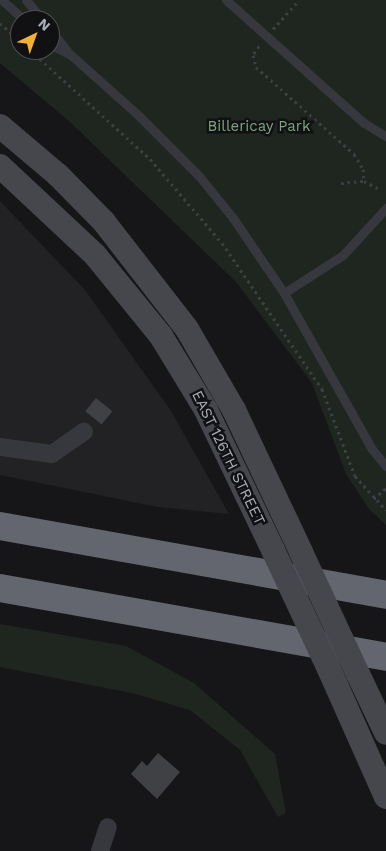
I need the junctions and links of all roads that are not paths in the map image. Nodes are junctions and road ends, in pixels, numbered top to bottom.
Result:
1 (2, 0) edge
2 (26, 0) edge
3 (226, 0) edge
4 (13, 10) edge
5 (34, 10) edge
6 (60, 41) edge
7 (60, 49) edge
8 (71, 55) junction
9 (0, 126) edge
10 (386, 136) edge
11 (0, 166) edge
12 (386, 208) edge
13 (284, 293) junction
14 (84, 432) dead end
15 (0, 447) edge
16 (386, 466) edge
17 (0, 526) edge
18 (0, 588) edge
19 (386, 596) edge
20 (386, 657) edge
21 (386, 733) edge
22 (386, 797) edge
23 (108, 828) dead end
24 (100, 851) edge

1 - 4 lane
2 - 5 lane
3 - 10 lane
6 - 8 lane
7 - 8 lane
8 - 13 lane
9 - 21 main road, EAST 126TH STREET, bridge
11 - 22 main road, EAST 126TH STREET, bridge
12 - 13 lane
13 - 16 lane
14 - 15 street
17 - 19 highway
18 - 20 highway
23 - 24 street

